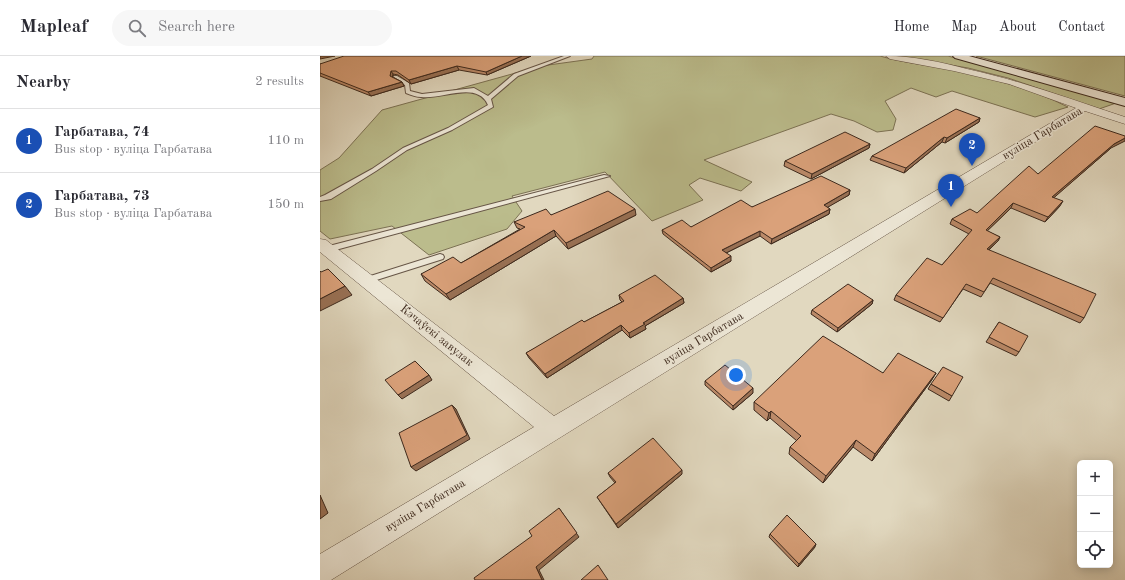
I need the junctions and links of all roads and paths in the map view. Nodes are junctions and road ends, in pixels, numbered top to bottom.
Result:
1 (568, 56) edge
2 (890, 56) edge
3 (958, 56) edge
4 (395, 77) edge
5 (488, 99) junction
6 (1125, 102) edge
7 (1086, 106) junction
8 (1125, 121) edge
9 (606, 176) dead end
10 (320, 199) edge
11 (324, 246) edge
12 (440, 257) dead end
13 (367, 280) junction
14 (552, 428) junction
15 (320, 570) edge

1 - 5 lane
2 - 7 street
3 - 6 main road
4 - 5 lane
5 - 10 lane
7 - 8 street
7 - 14 street, вуліца Гарбатава
9 - 11 lane
11 - 13 street, Кэчаўскі завулак
12 - 13 lane
13 - 14 street, Кэчаўскі завулак
14 - 15 street, вуліца Гарбатава

